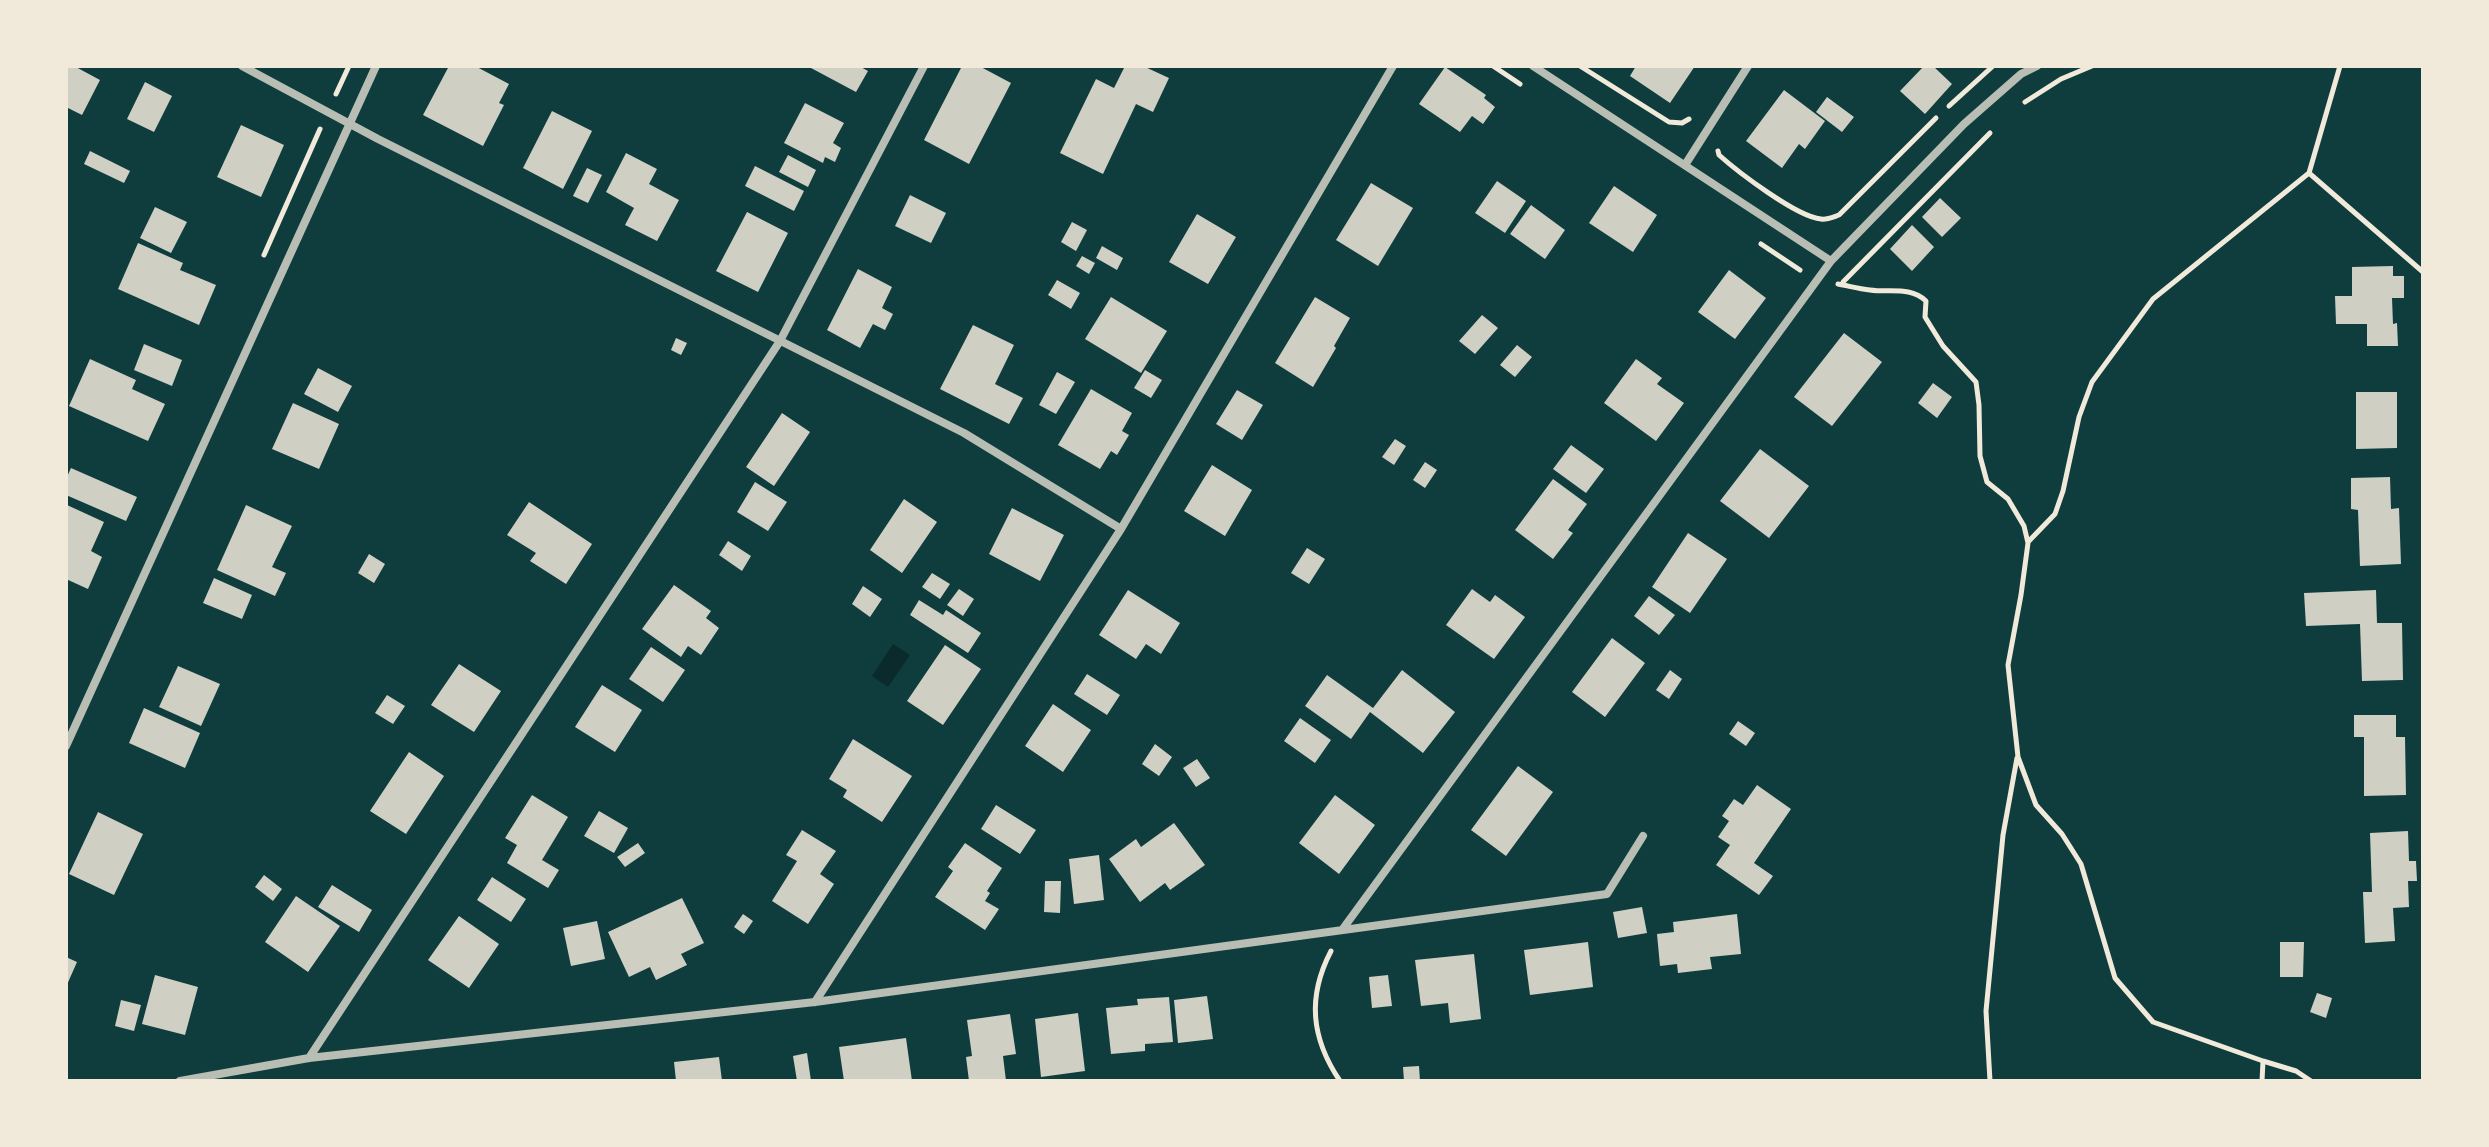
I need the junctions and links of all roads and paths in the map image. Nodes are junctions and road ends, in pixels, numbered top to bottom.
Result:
1 (242, 66) edge
2 (376, 66) edge
3 (924, 66) edge
4 (1393, 66) edge
5 (1533, 66) edge
6 (1580, 66) edge
7 (1748, 66) edge
8 (1993, 66) edge
9 (2037, 66) edge
10 (2092, 66) edge
11 (2340, 66) edge
12 (2021, 105) dead end
13 (1696, 112) dead end
14 (1689, 120) junction
15 (350, 124) junction
16 (1999, 124) dead end
17 (1705, 132) junction
18 (1685, 165) junction
19 (2309, 173) junction
20 (1831, 261) junction
21 (2423, 272) edge
22 (780, 341) junction
23 (1121, 529) junction
24 (2028, 543) junction
25 (66, 746) edge
26 (2018, 757) junction
27 (1643, 836) dead end
28 (1342, 930) junction
29 (815, 1002) junction
30 (309, 1058) junction
31 (2263, 1061) junction
32 (180, 1081) edge
33 (1340, 1081) edge
34 (1990, 1081) edge
35 (2262, 1081) edge
36 (2311, 1081) edge

1 - 15 street
2 - 15 street
3 - 22 street
4 - 23 street
5 - 18 street
6 - 14 path
7 - 17 street
8 - 17 path
9 - 20 street
10 - 12 path
11 - 19 path
13 - 14 path
14 - 17 path
15 - 22 street
15 - 25 street
16 - 24 path
17 - 18 street
18 - 20 street
19 - 21 path
19 - 24 path
20 - 28 street
22 - 23 street
22 - 30 street
23 - 29 street
24 - 26 path
26 - 31 path
26 - 34 path
27 - 28 street
28 - 29 street
28 - 33 path
29 - 30 street
30 - 32 street
31 - 35 path
31 - 36 path

